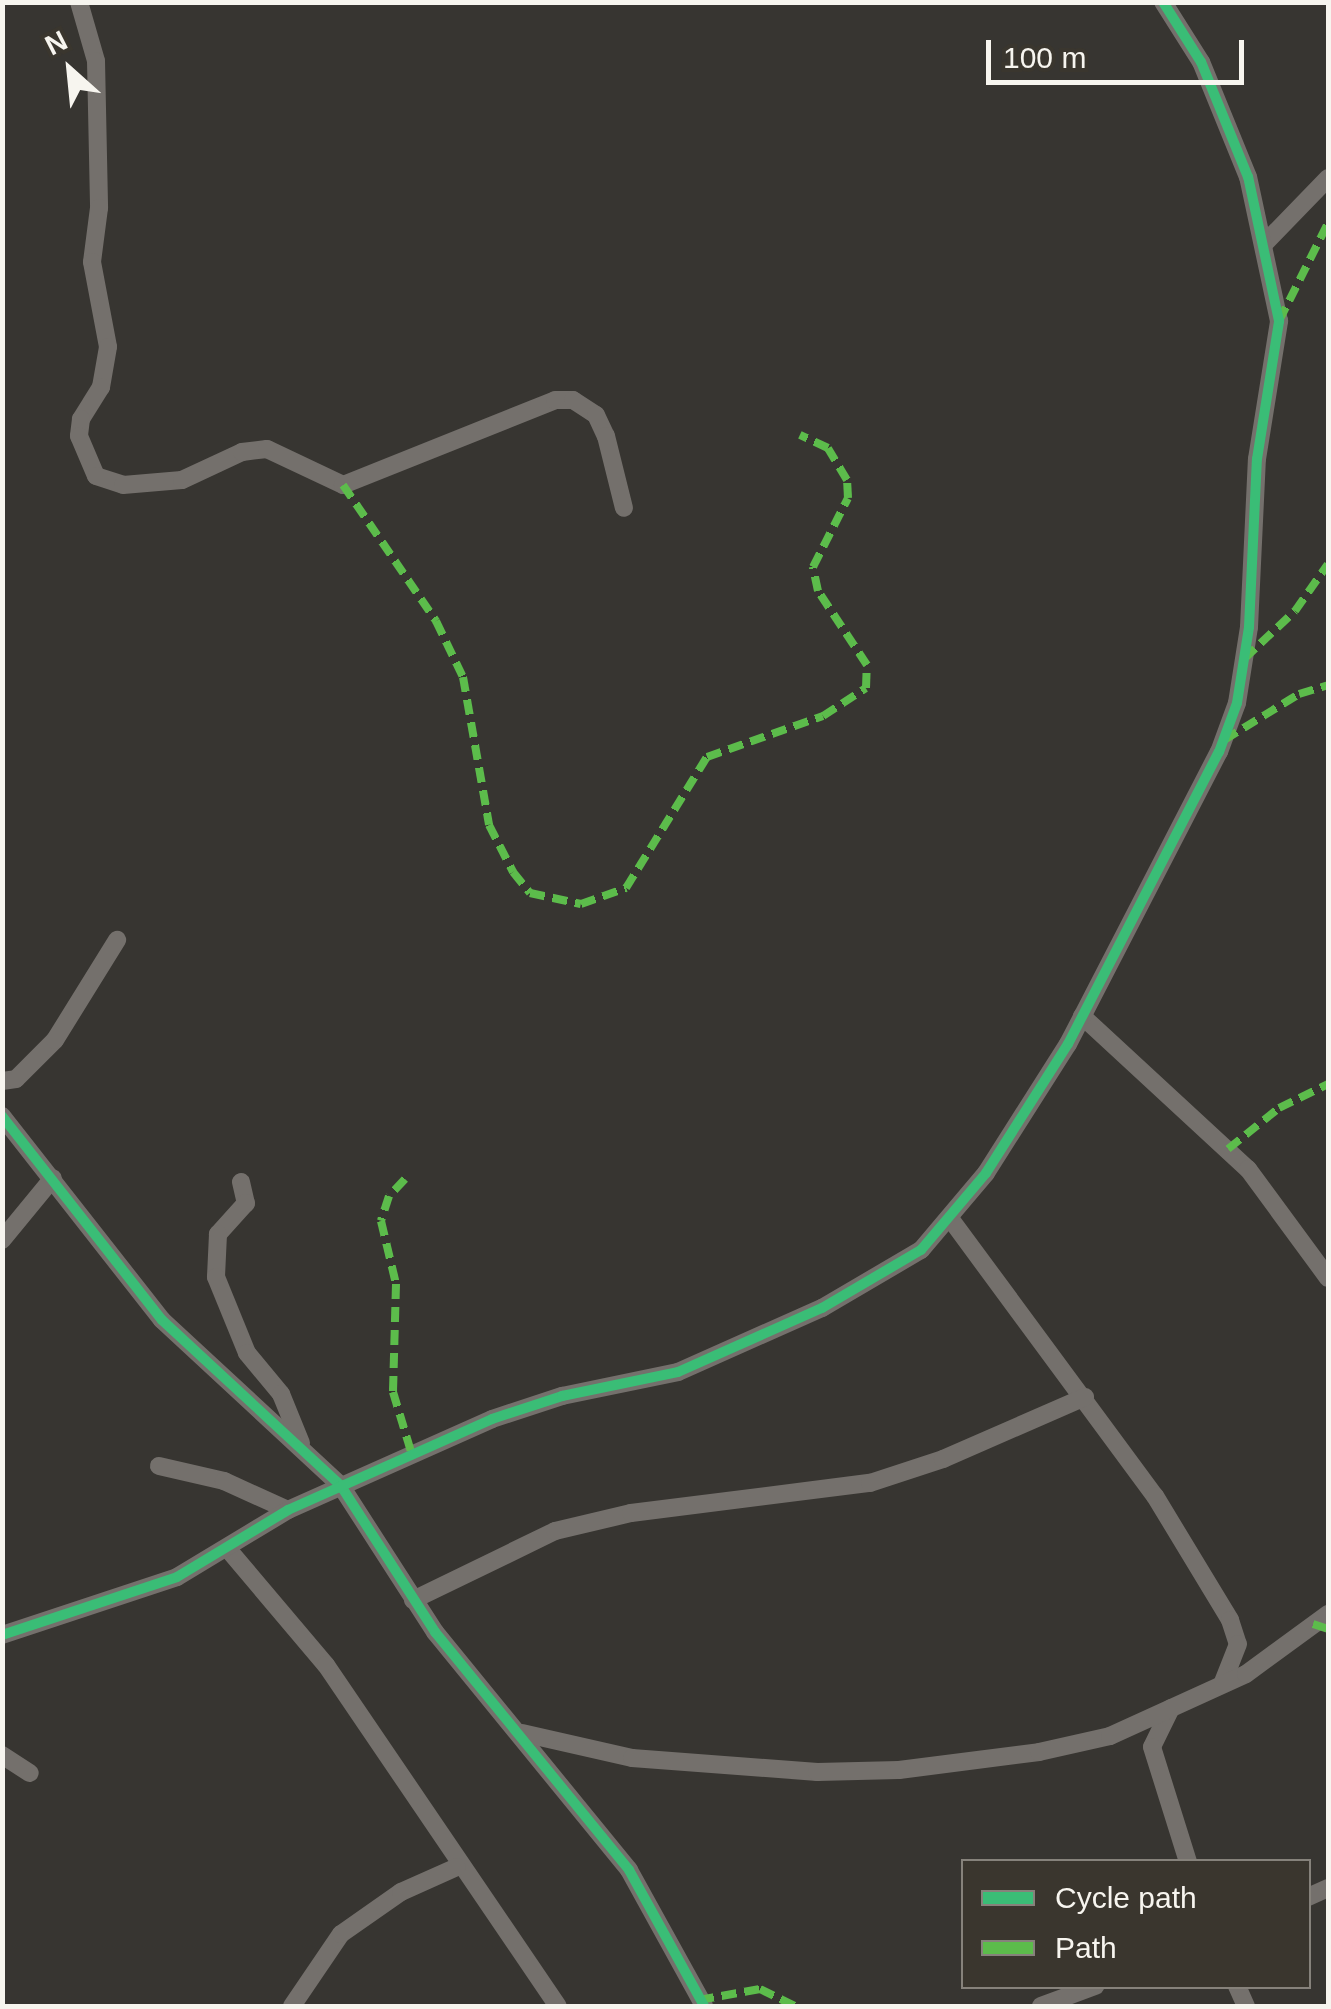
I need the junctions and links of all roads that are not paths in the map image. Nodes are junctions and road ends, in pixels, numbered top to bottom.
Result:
1 (79, 2) edge
2 (1163, 2) edge
3 (1328, 178) edge
4 (1264, 244) junction
5 (624, 508) dead end
6 (118, 940) dead end
7 (1082, 1016) junction
8 (2, 1080) edge
9 (2, 1116) edge
10 (53, 1178) junction
11 (241, 1182) dead end
12 (952, 1221) junction
13 (2, 1240) edge
14 (1328, 1278) edge
15 (1084, 1397) junction
16 (303, 1448) junction
17 (159, 1466) dead end
18 (341, 1486) junction
19 (288, 1510) junction
20 (228, 1548) junction
21 (414, 1600) junction
22 (1328, 1614) edge
23 (2, 1636) edge
24 (1222, 1682) junction
25 (1174, 1704) junction
26 (522, 1733) junction
27 (1110, 1736) junction
28 (1152, 1747) junction
29 (2, 1755) edge
30 (30, 1772) dead end
31 (1187, 1859) edge
32 (457, 1867) junction
33 (1087, 1989) edge
34 (292, 2006) edge
35 (558, 2006) edge
36 (704, 2006) edge
37 (1044, 2006) edge

1 - 5 street
2 - 4 street
3 - 4 street
4 - 7 street
6 - 8 street
7 - 12 street
7 - 14 street
9 - 10 street
10 - 13 street
10 - 16 street
11 - 16 street
12 - 15 street
12 - 18 street
15 - 21 street
15 - 24 street
16 - 18 street
17 - 19 street
18 - 19 street
18 - 21 street
19 - 20 street
20 - 23 street
20 - 32 street
21 - 26 street
22 - 24 street
24 - 25 street
25 - 27 street
25 - 28 street
26 - 27 street
26 - 36 street
27 - 28 street
28 - 31 street
29 - 30 street
32 - 34 street
32 - 35 street
33 - 37 street

